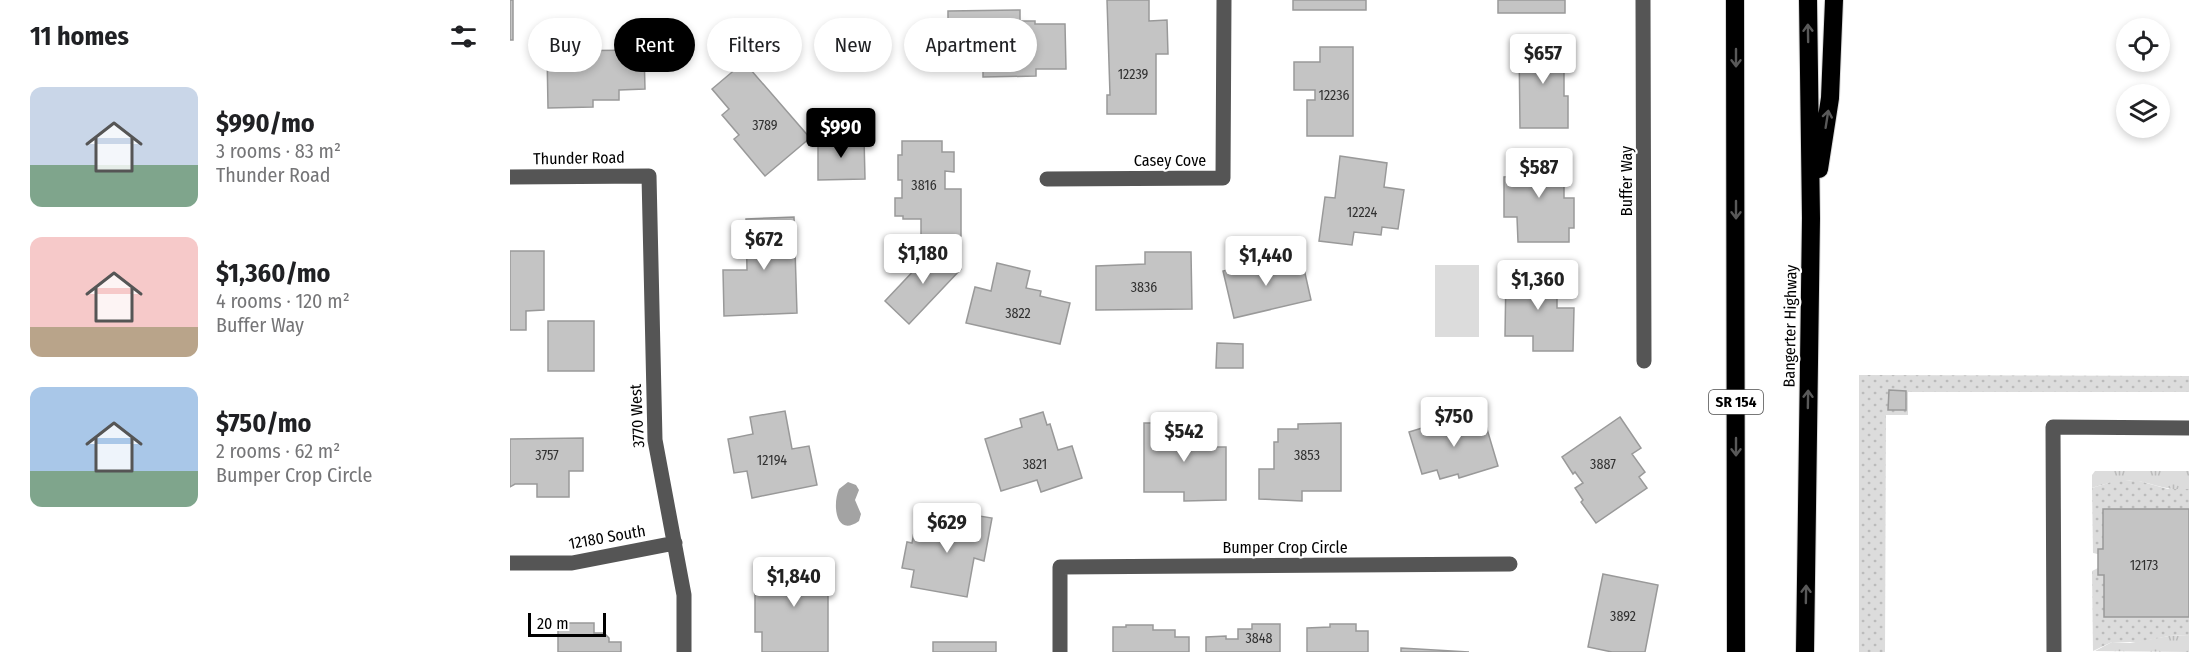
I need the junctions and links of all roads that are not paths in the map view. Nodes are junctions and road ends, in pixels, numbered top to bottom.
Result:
1 (1224, 0) edge
2 (1643, 0) edge
3 (1736, 0) edge
4 (1808, 0) edge
5 (1834, 0) edge
6 (649, 176) joint
7 (510, 177) edge
8 (1047, 179) dead end
9 (1811, 218) junction
10 (1644, 361) dead end
11 (2189, 428) edge
12 (675, 543) junction
13 (510, 563) edge
14 (1510, 564) dead end
15 (684, 652) edge
16 (1060, 652) edge
17 (1736, 652) edge
18 (1805, 652) edge
19 (2054, 652) edge

1 - 8 street, Casey Cove
2 - 10 street, Buffer Way
3 -> 17 highway, SR 154
9 -> 4 highway, Bangerter Highway
9 -> 5 highway
6 - 7 street, Thunder Road
6 - 12 street, 3770 West
18 -> 9 highway, Bangerter Highway
11 - 19 street
12 - 13 street, 12180 South
12 - 15 street, 3770 West
14 - 16 street, Bumper Crop Circle

